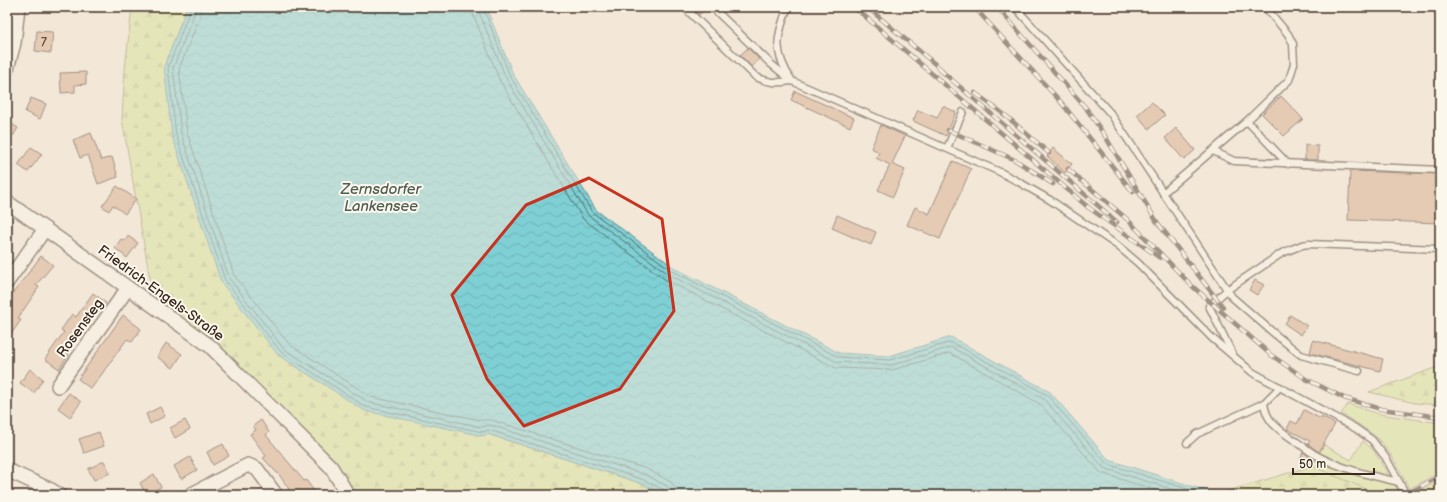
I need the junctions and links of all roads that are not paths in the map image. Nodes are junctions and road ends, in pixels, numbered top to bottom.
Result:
1 (18, 7) edge
2 (684, 7) edge
3 (712, 7) edge
4 (1015, 7) edge
5 (1265, 7) edge
6 (789, 8) edge
7 (7, 69) edge
8 (792, 80) junction
9 (963, 112) dead end
10 (1247, 121) junction
11 (947, 148) junction
12 (1213, 150) junction
13 (1288, 164) junction
14 (1440, 170) edge
15 (1163, 193) junction
16 (7, 202) edge
17 (45, 229) junction
18 (1440, 249) edge
19 (7, 282) edge
20 (128, 288) junction
21 (1227, 290) junction
22 (1235, 358) junction
23 (1359, 371) dead end
24 (58, 386) dead end
25 (1280, 387) junction
26 (1264, 403) junction
27 (1187, 443) dead end
28 (7, 470) edge
29 (1399, 482) junction
30 (59, 495) edge
31 (190, 495) edge
32 (276, 495) edge
33 (348, 495) edge
34 (1406, 495) edge

1 - 7 street
2 - 8 lane
3 - 8 lane
4 - 15 lane
5 - 10 lane
6 - 8 lane
8 - 11 lane
9 - 11 lane
10 - 12 lane
10 - 13 lane
11 - 22 lane
12 - 13 lane
12 - 15 lane
13 - 14 lane
15 - 21 lane
16 - 17 street, Friedrich-Engels-Straße
17 - 19 street
17 - 20 street, Friedrich-Engels-Straße
18 - 21 lane
20 - 24 street, Rosensteg
20 - 33 street, Friedrich-Engels-Straße
21 - 22 lane
21 - 23 lane
22 - 25 lane
25 - 26 lane
25 - 29 lane
26 - 27 lane
26 - 29 lane
28 - 30 street
29 - 34 lane
31 - 32 street

